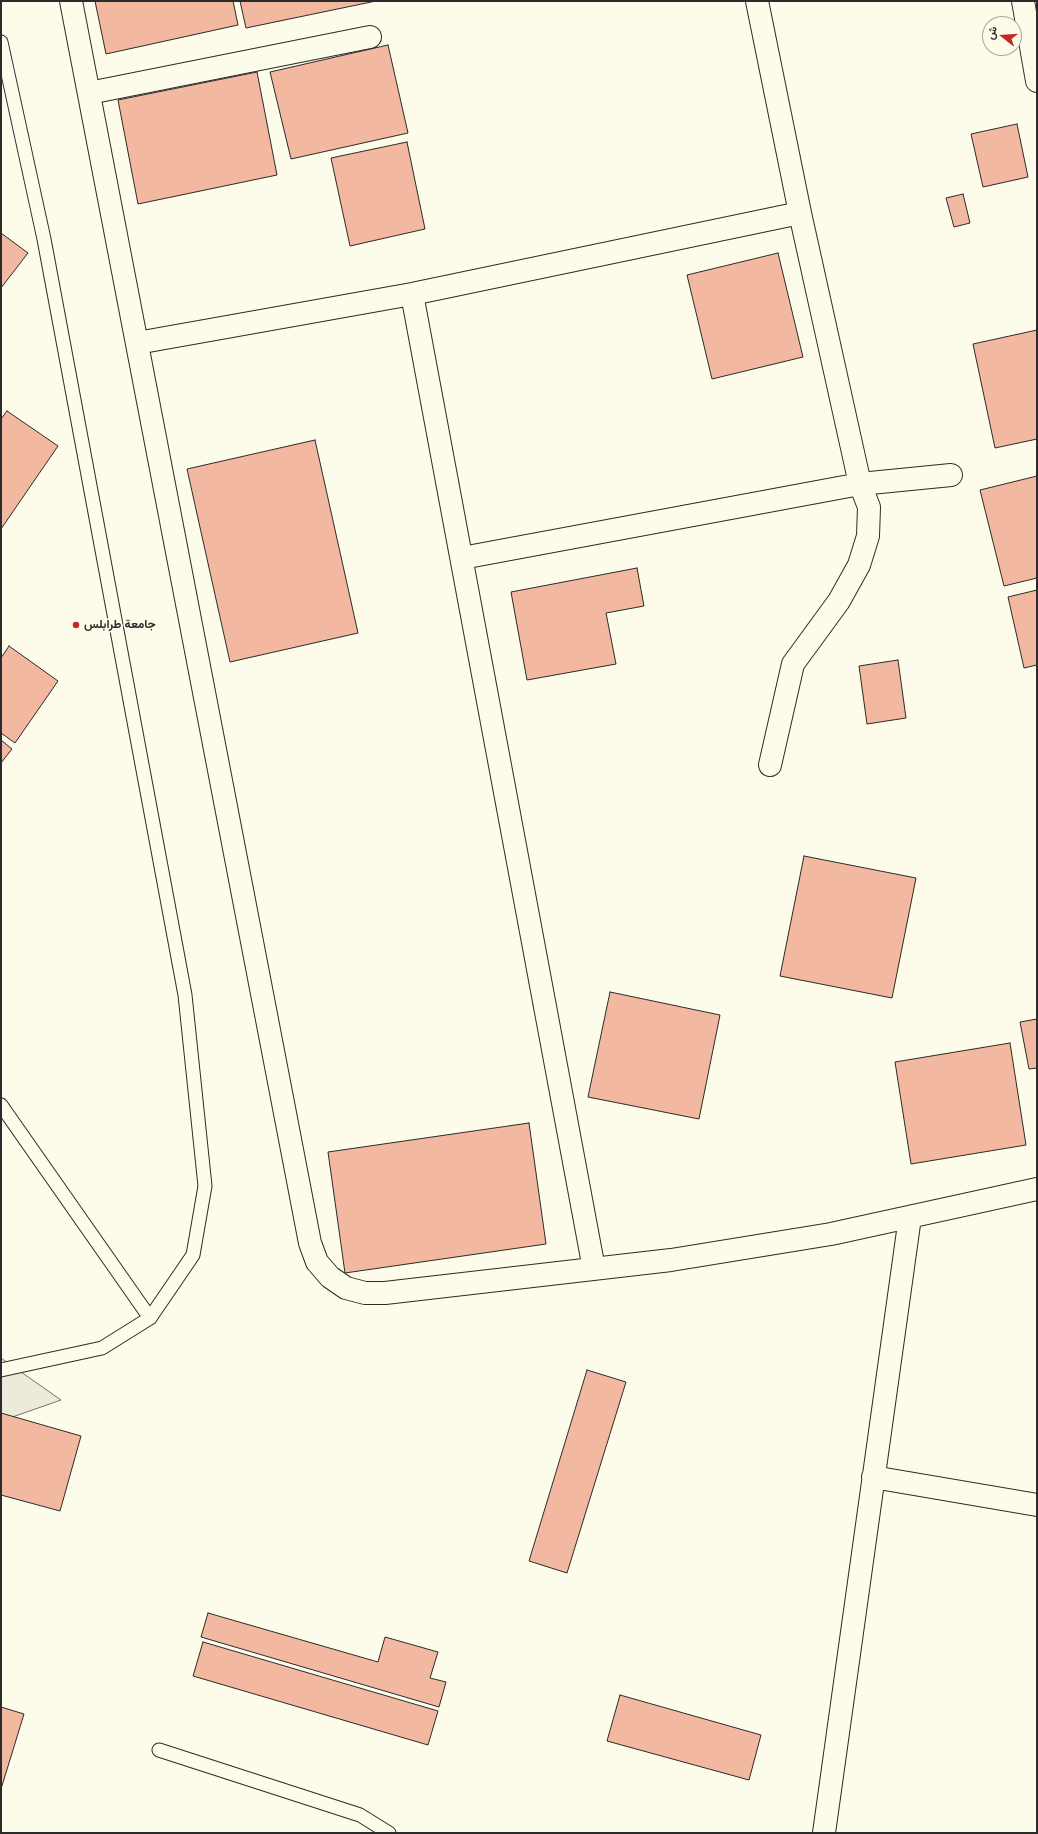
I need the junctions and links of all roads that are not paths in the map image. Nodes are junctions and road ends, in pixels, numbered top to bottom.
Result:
1 (71, 1) edge
2 (757, 1) edge
3 (1023, 1) edge
4 (370, 37) dead end
5 (1, 42) edge
6 (1034, 49) edge
7 (1037, 81) edge
8 (6, 91) edge
9 (89, 93) junction
10 (800, 213) junction
11 (412, 294) junction
12 (137, 343) junction
13 (951, 475) dead end
14 (860, 484) junction
15 (462, 558) junction
16 (770, 766) dead end
17 (1, 1105) edge
18 (1037, 1189) edge
19 (910, 1218) junction
20 (594, 1269) junction
21 (150, 1318) junction
22 (1, 1370) edge
23 (873, 1477) junction
24 (1037, 1505) edge
25 (159, 1750) dead end
26 (389, 1833) edge
27 (824, 1833) edge

1 - 9 street
2 - 10 street
3 - 6 street
4 - 9 street
5 - 8 lane
6 - 7 street
8 - 21 lane
9 - 12 street
10 - 11 street
10 - 14 street
11 - 12 street
11 - 15 street
12 - 20 street
13 - 14 street
14 - 15 street
14 - 16 street
15 - 20 street
17 - 21 lane
18 - 19 street
19 - 20 street
19 - 23 street
21 - 22 lane
23 - 24 street
23 - 27 street
25 - 26 lane

